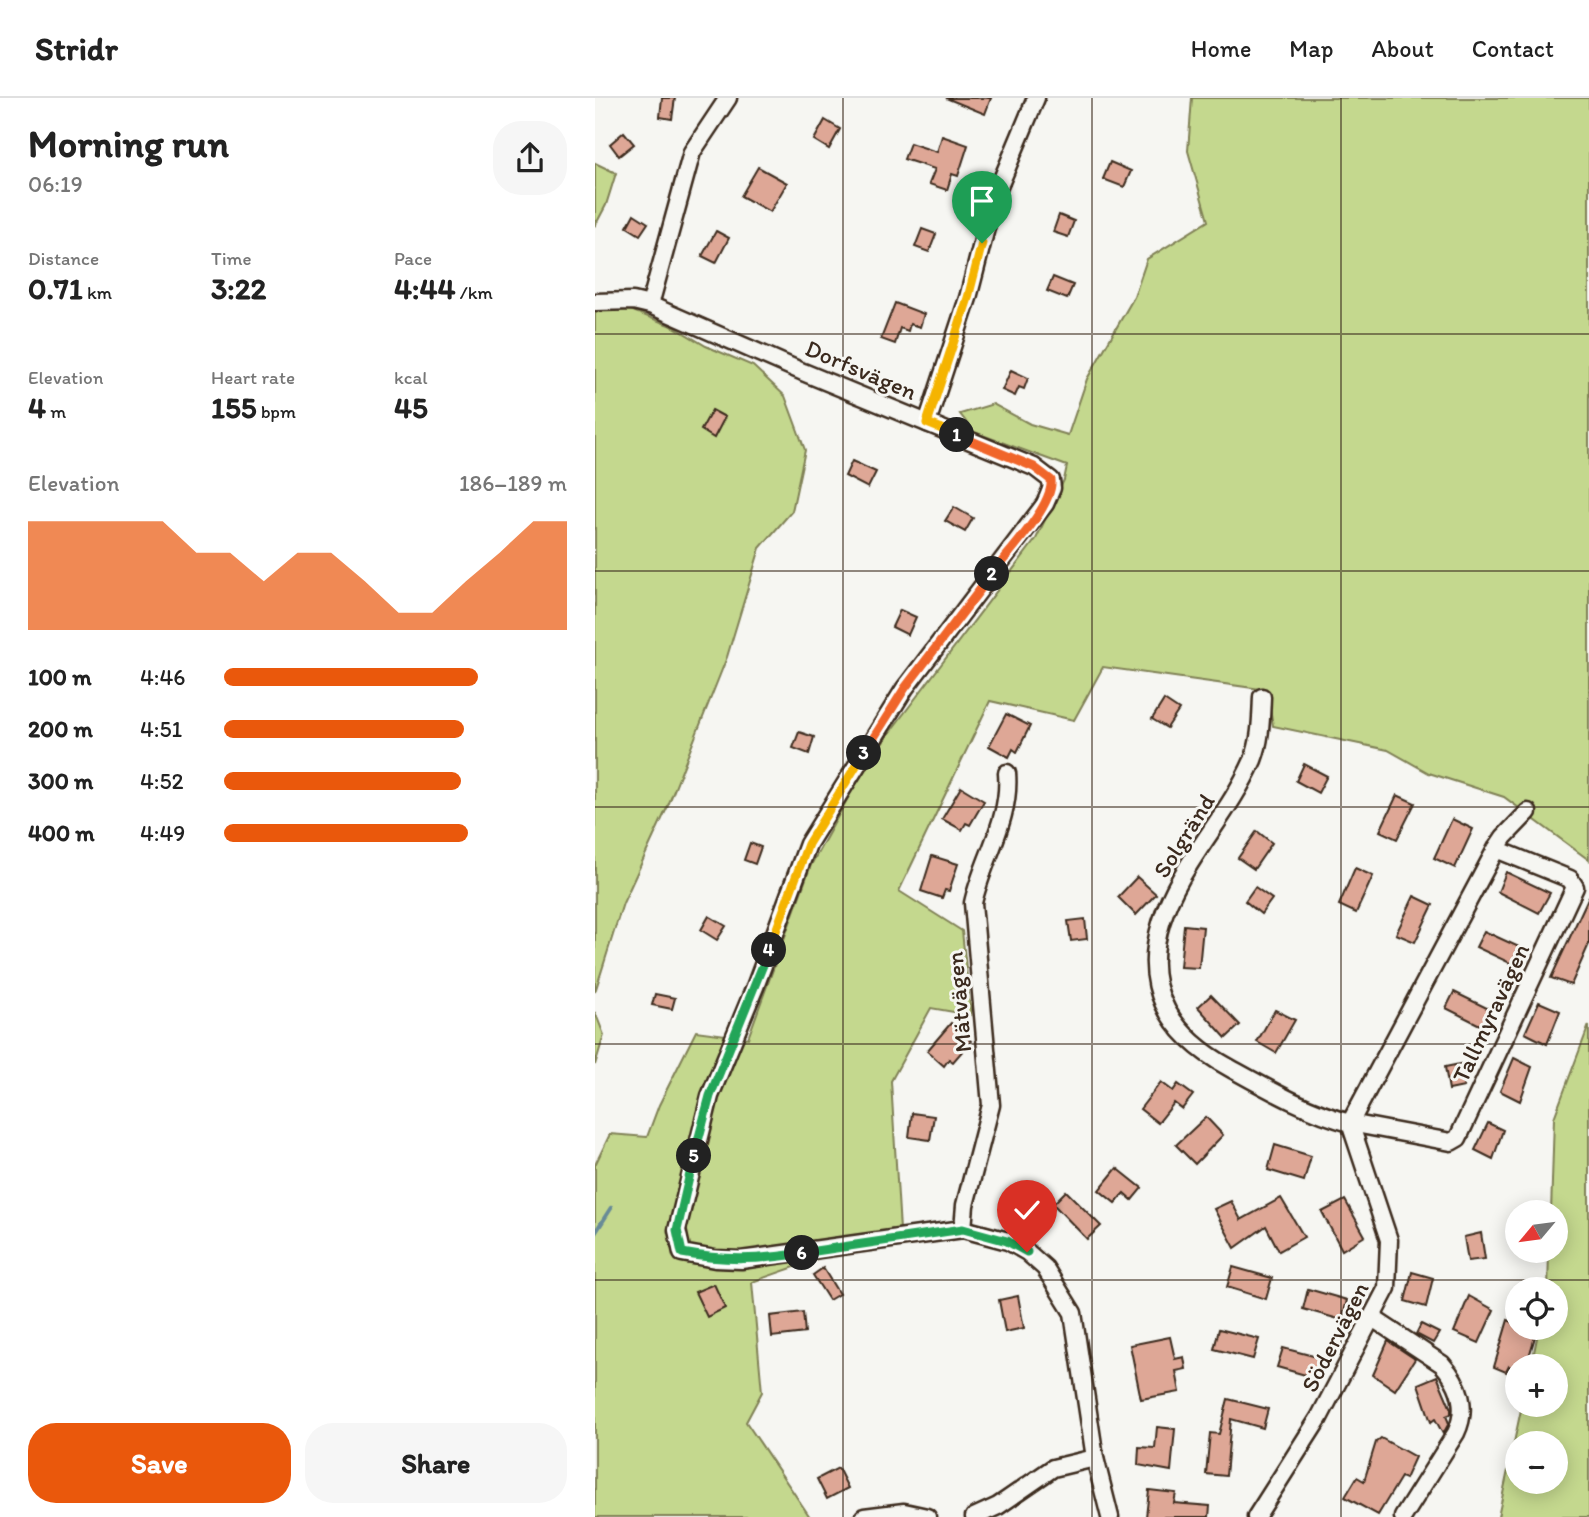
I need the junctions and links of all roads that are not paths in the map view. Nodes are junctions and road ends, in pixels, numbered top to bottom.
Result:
1 (728, 98) edge
2 (1037, 98) edge
3 (595, 302) edge
4 (650, 305) junction
5 (927, 423) junction
6 (1262, 697) dead end
7 (1007, 773) dead end
8 (1528, 812) dead end
9 (1496, 849) junction
10 (1350, 1123) junction
11 (963, 1229) junction
12 (1374, 1319) junction
13 (1095, 1458) junction
14 (864, 1517) edge
15 (927, 1517) edge
16 (974, 1517) edge
17 (1111, 1517) edge
18 (1256, 1517) edge
19 (1403, 1517) edge

1 - 4 street
2 - 5 street
3 - 4 street, Dorfsvägen
4 - 5 street, Dorfsvägen
5 - 11 street, Dorfsvägen
6 - 10 street, Solgränd
7 - 11 street, Mätvägen
8 - 9 street
9 - 10 street
9 - 10 street, Tallmyravägen
10 - 12 street, Södervägen
11 - 13 street
12 - 18 street, Södervägen
12 - 19 street
13 - 16 street
13 - 17 street
14 - 15 street

